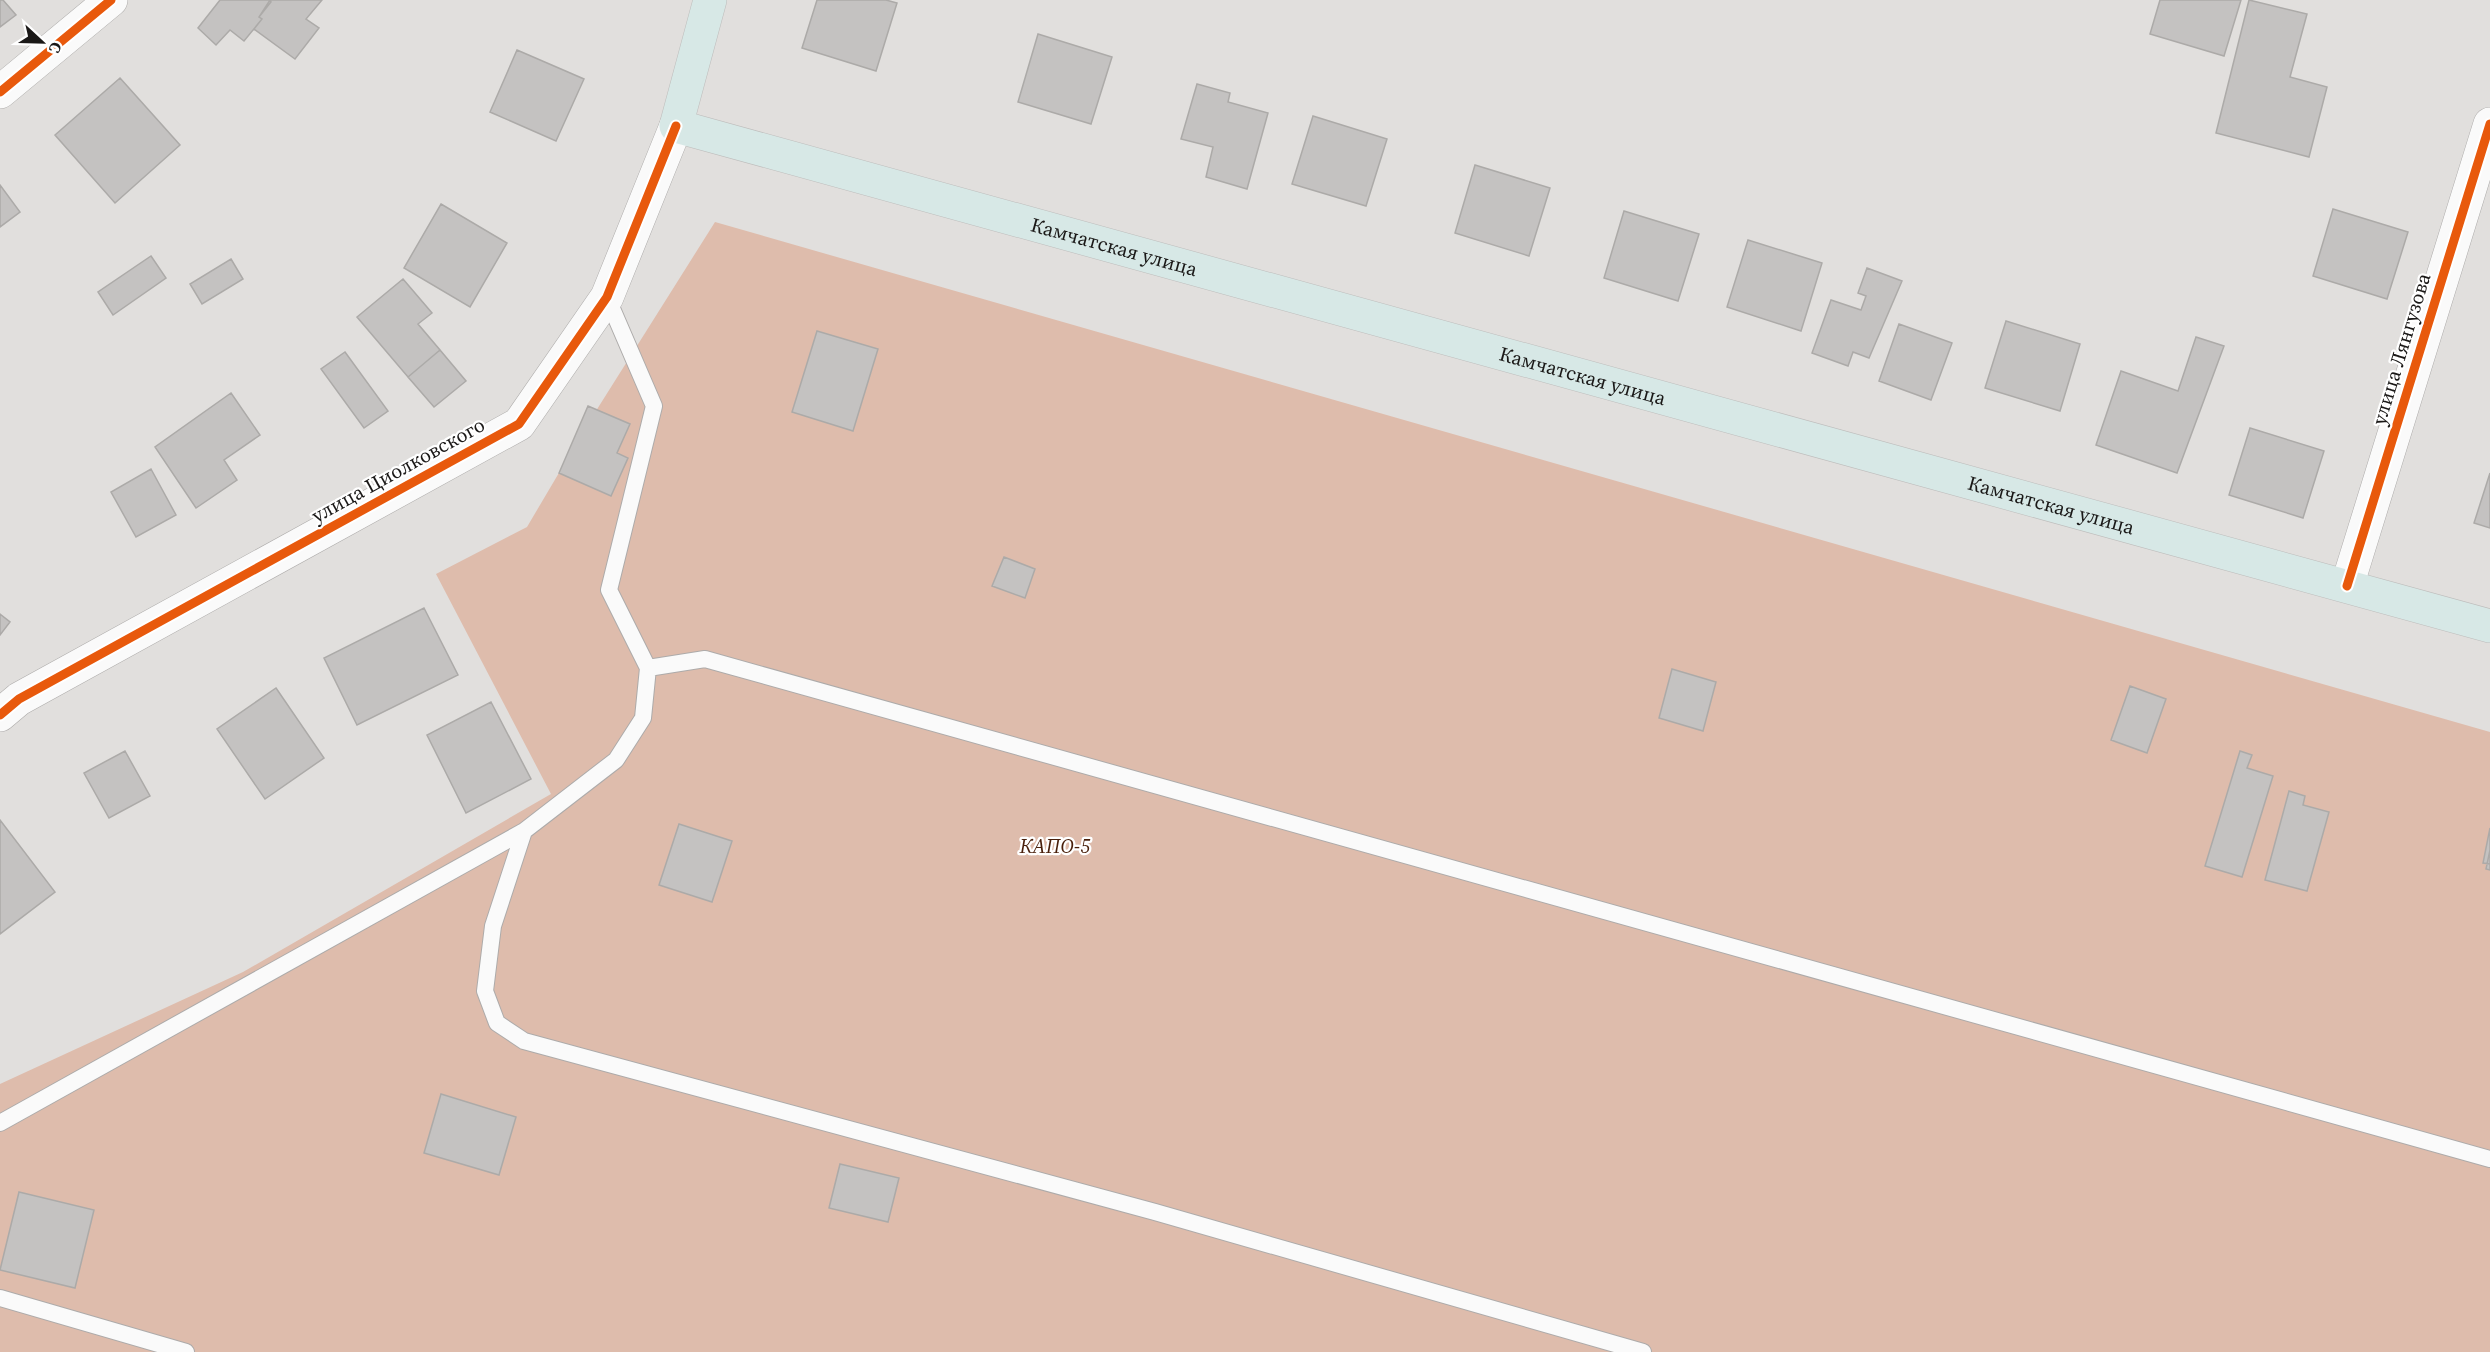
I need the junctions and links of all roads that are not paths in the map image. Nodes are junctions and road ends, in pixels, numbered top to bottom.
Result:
1 (111, 0) edge
2 (710, 0) edge
3 (0, 92) edge
4 (2490, 124) edge
5 (676, 126) junction
6 (607, 297) junction
7 (2347, 586) junction
8 (2490, 626) edge
9 (648, 668) junction
10 (0, 715) edge
11 (524, 831) junction
12 (0, 1123) edge
13 (2490, 1159) edge
14 (0, 1299) edge
15 (186, 1352) edge
16 (1643, 1352) edge

1 - 3 street
2 - 5 main road
4 - 7 street, улица Лянгузова
5 - 6 street, улица Циолковского
5 - 7 main road, Камчатская улица
6 - 9 lane
6 - 10 street, улица Циолковского
7 - 8 main road, Камчатская улица
9 - 11 lane
9 - 13 lane
11 - 12 lane
11 - 16 lane
14 - 15 lane

